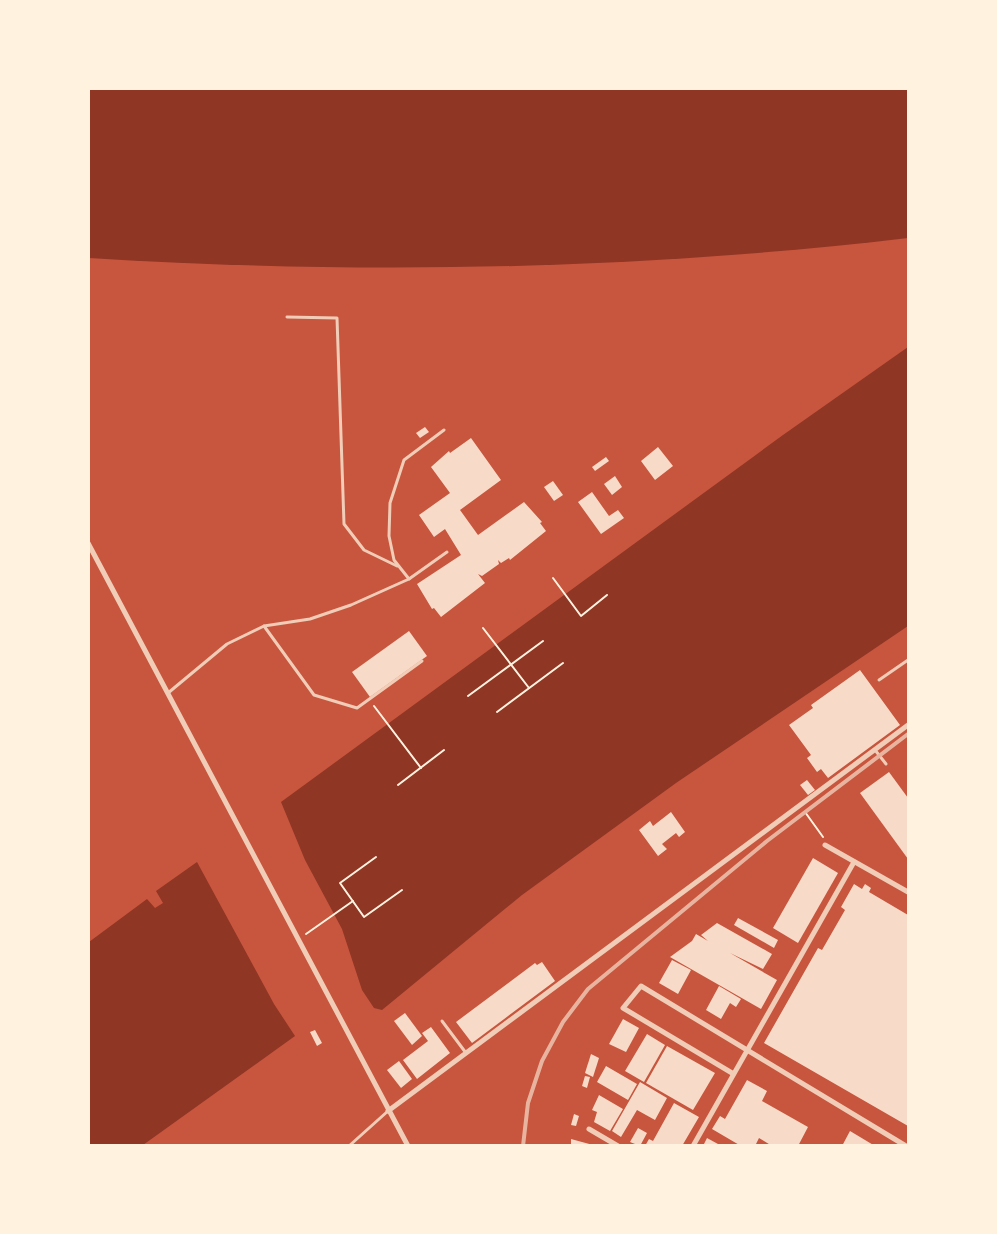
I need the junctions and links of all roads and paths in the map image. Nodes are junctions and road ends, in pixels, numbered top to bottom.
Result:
1 (287, 316) dead end
2 (444, 430) dead end
3 (89, 546) edge
4 (447, 552) dead end
5 (399, 567) junction
6 (553, 578) dead end
7 (409, 579) junction
8 (607, 595) dead end
9 (264, 626) junction
10 (483, 628) dead end
11 (543, 641) dead end
12 (909, 660) edge
13 (422, 661) dead end
14 (563, 663) dead end
15 (512, 664) junction
16 (879, 680) dead end
17 (529, 688) junction
18 (168, 693) junction
19 (468, 696) dead end
20 (374, 706) dead end
21 (496, 712) dead end
22 (909, 725) edge
23 (444, 750) dead end
24 (875, 750) junction
25 (886, 764) dead end
26 (421, 768) junction
27 (398, 785) dead end
28 (808, 816) dead end
29 (816, 828) dead end
30 (825, 845) dead end
31 (376, 857) dead end
32 (854, 862) junction
33 (402, 890) dead end
34 (909, 892) edge
35 (353, 901) junction
36 (297, 939) junction
37 (442, 1022) dead end
38 (746, 1050) junction
39 (466, 1053) junction
40 (732, 1073) junction
41 (388, 1111) junction
42 (589, 1129) dead end
43 (903, 1145) edge
44 (349, 1146) edge
45 (408, 1146) edge
46 (618, 1146) edge
47 (693, 1146) edge

1 - 5 lane
2 - 5 lane
3 - 18 street
4 - 7 lane
5 - 7 lane
6 - 8 path
7 - 9 lane
9 - 13 lane
9 - 18 lane
10 - 15 path
11 - 15 path
12 - 16 lane
14 - 17 path
15 - 17 path
15 - 19 path
17 - 21 path
18 - 36 street
20 - 26 path
22 - 24 street
23 - 26 path
24 - 25 lane
24 - 39 street
26 - 27 path
28 - 29 path
30 - 32 street
31 - 35 path
32 - 34 street
32 - 38 street
33 - 35 path
35 - 36 path
36 - 41 street
37 - 39 lane
38 - 40 street
38 - 40 street
38 - 43 street
39 - 41 street
40 - 47 street
41 - 44 lane
41 - 45 street
42 - 46 street

